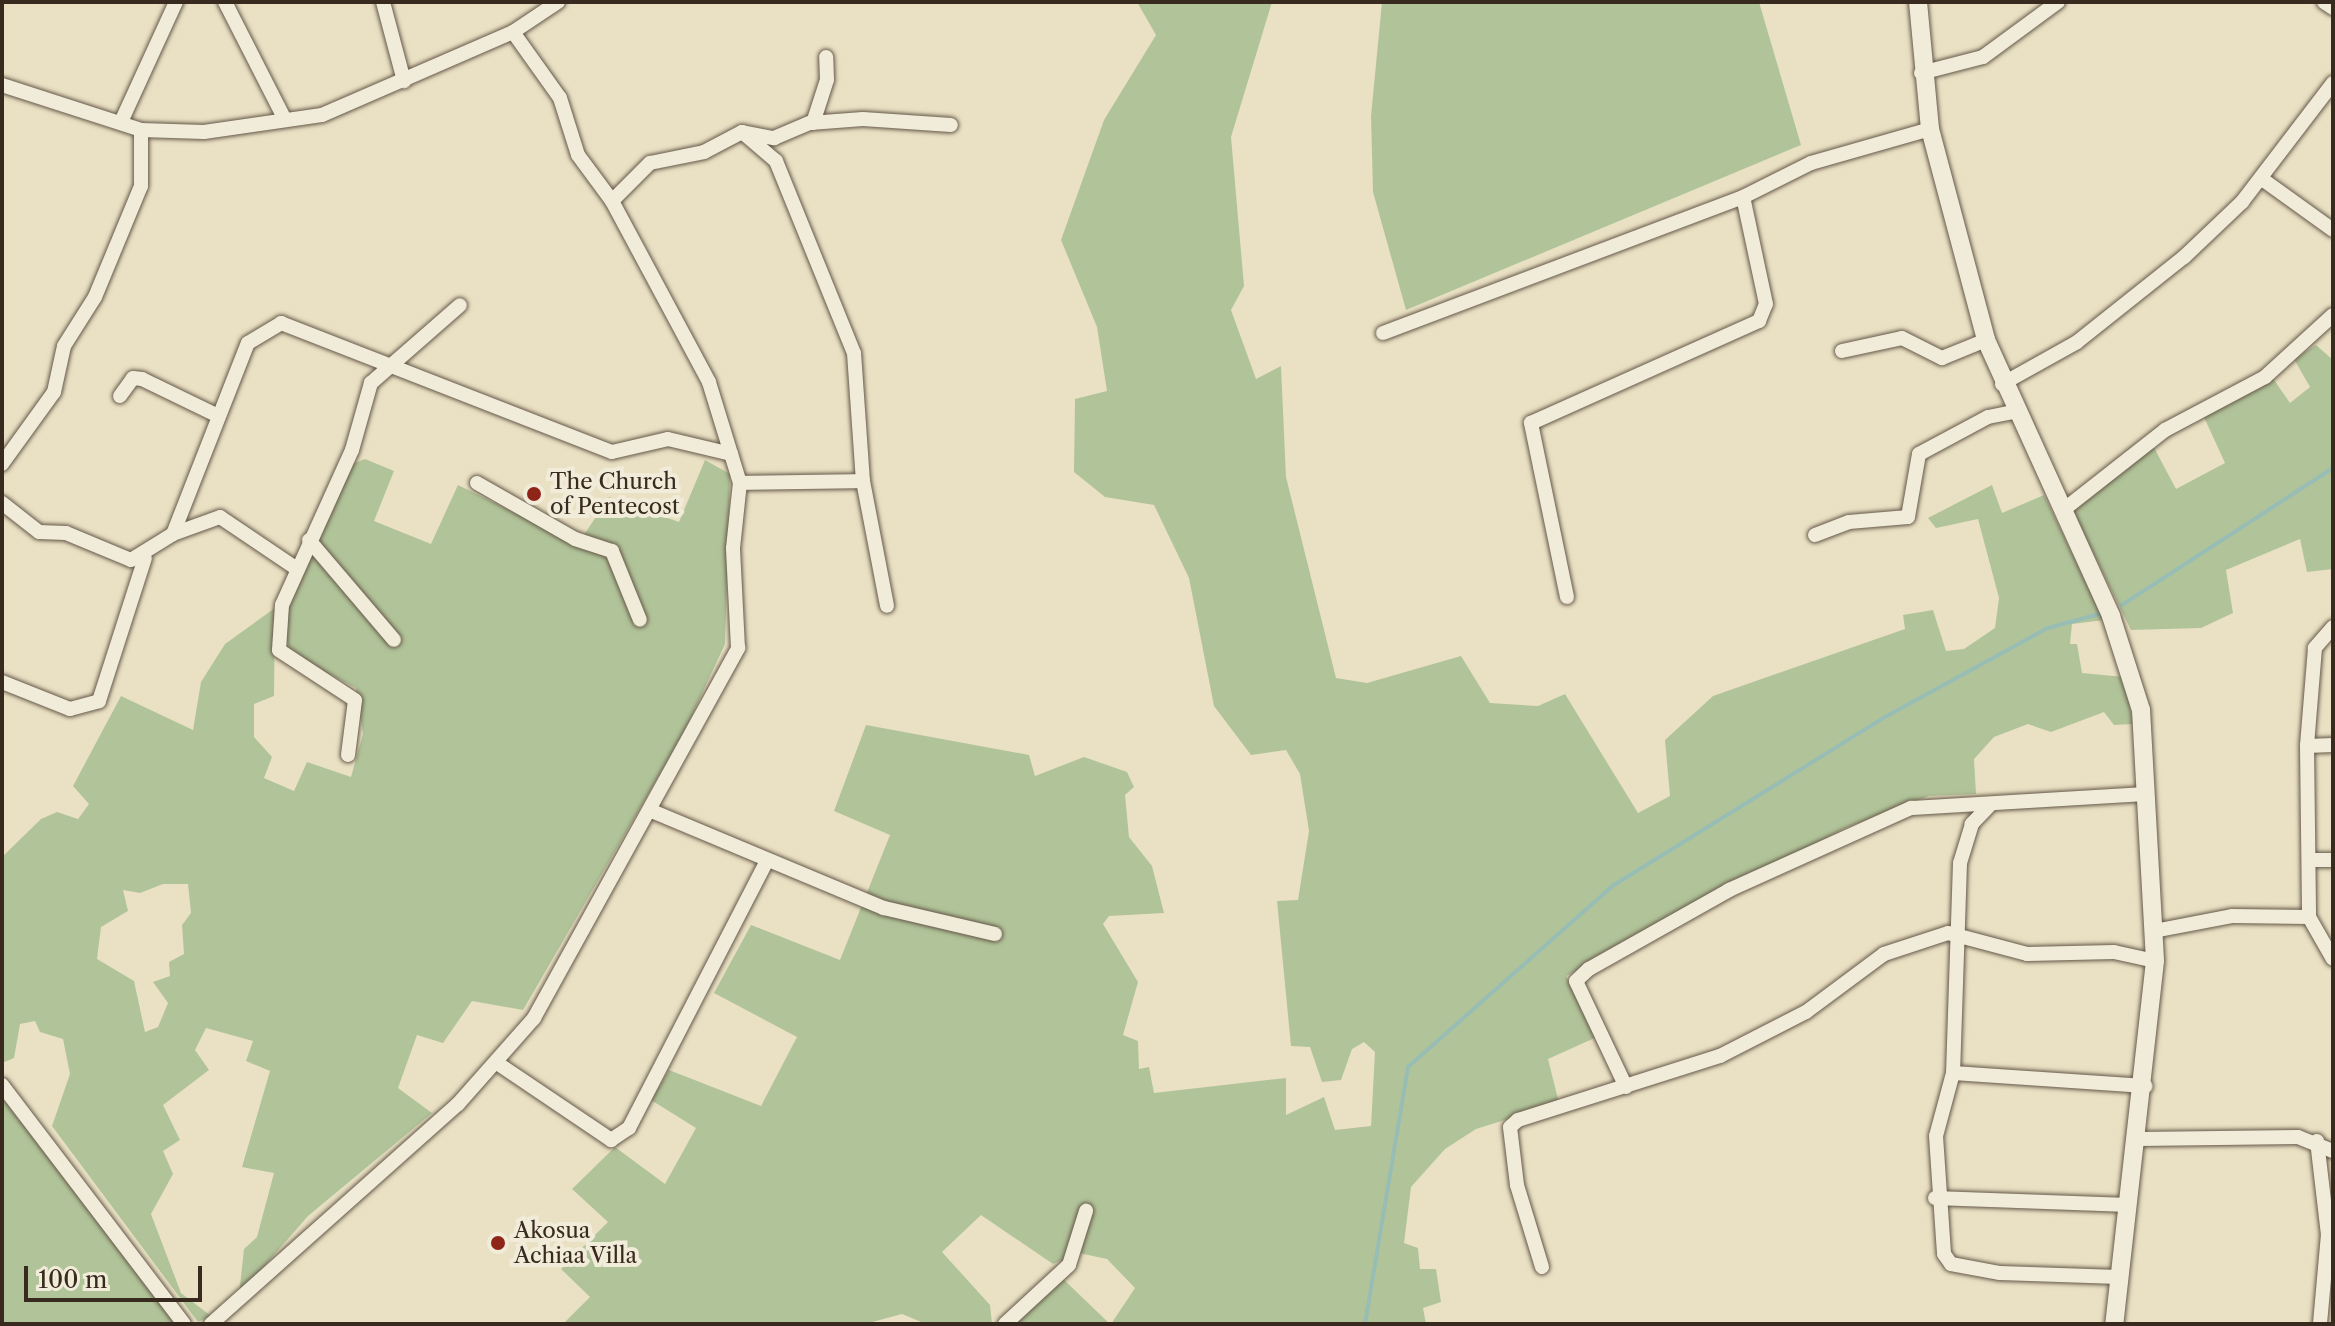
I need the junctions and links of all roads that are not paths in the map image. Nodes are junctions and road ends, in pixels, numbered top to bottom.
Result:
1 (176, 2) edge
2 (225, 2) edge
3 (383, 2) edge
4 (558, 2) edge
5 (1918, 2) edge
6 (2058, 2) edge
7 (2324, 2) edge
8 (2333, 8) edge
9 (513, 32) junction
10 (826, 57) dead end
11 (1921, 73) junction
12 (404, 81) junction
13 (2333, 83) edge
14 (2, 85) edge
15 (285, 120) junction
16 (121, 122) junction
17 (813, 123) junction
18 (951, 125) dead end
19 (1930, 129) junction
20 (141, 130) junction
21 (742, 132) junction
22 (2262, 179) junction
23 (1743, 197) junction
24 (612, 201) junction
25 (2333, 230) edge
26 (460, 305) dead end
27 (2333, 315) edge
28 (1383, 333) dead end
29 (1986, 340) junction
30 (1842, 351) dead end
31 (392, 363) junction
32 (2002, 384) junction
33 (120, 396) dead end
34 (2013, 412) junction
35 (216, 415) junction
36 (731, 454) junction
37 (2, 464) edge
38 (863, 481) junction
39 (477, 483) dead end
40 (740, 483) junction
41 (2, 503) edge
42 (2062, 511) junction
43 (173, 534) junction
44 (1815, 535) dead end
45 (309, 540) junction
46 (145, 558) junction
47 (297, 569) junction
48 (1567, 597) dead end
49 (887, 606) dead end
50 (640, 620) dead end
51 (2333, 627) edge
52 (394, 640) dead end
53 (2, 682) edge
54 (2333, 745) edge
55 (2307, 746) junction
56 (348, 755) dead end
57 (2147, 794) junction
58 (1991, 804) junction
59 (654, 812) junction
60 (2312, 860) junction
61 (2333, 860) edge
62 (765, 864) junction
63 (2309, 917) junction
64 (2154, 931) junction
65 (995, 934) dead end
66 (1960, 934) junction
67 (2333, 959) edge
68 (2155, 961) junction
69 (497, 1063) junction
70 (1953, 1073) junction
71 (2, 1085) edge
72 (2146, 1086) junction
73 (1626, 1087) junction
74 (2139, 1139) junction
75 (2317, 1141) junction
76 (2333, 1151) edge
77 (1935, 1198) junction
78 (2129, 1205) junction
79 (1086, 1211) dead end
80 (1542, 1267) dead end
81 (2119, 1277) junction
82 (184, 1324) edge
83 (211, 1324) edge
84 (1005, 1324) edge
85 (2114, 1324) edge
86 (2320, 1324) edge

1 - 16 street
2 - 15 street
3 - 12 street
4 - 9 street
5 - 11 street
6 - 11 street
7 - 8 street
9 - 12 street
9 - 24 street
10 - 17 street
11 - 19 street
12 - 15 street
13 - 22 street
14 - 16 street
15 - 20 street
16 - 20 street
17 - 18 street
17 - 21 street
19 - 23 street
19 - 29 street
20 - 37 street
21 - 24 street
21 - 38 street
22 - 25 street
22 - 32 street
23 - 28 street
23 - 48 street
24 - 36 street
26 - 31 street
27 - 42 street
29 - 30 street
29 - 32 street
31 - 35 street
31 - 36 street
31 - 45 street
32 - 34 street
33 - 35 street
34 - 42 street
34 - 44 street
35 - 43 street
36 - 40 street
38 - 40 street
38 - 49 street
39 - 50 street
40 - 59 street
41 - 46 street
42 - 57 street
43 - 46 street
43 - 47 street
45 - 47 street
45 - 52 street
46 - 53 street
47 - 56 street
51 - 55 street
54 - 55 street
55 - 60 street
57 - 58 street
57 - 64 street
58 - 66 street
58 - 73 street
59 - 62 street
59 - 69 street
60 - 61 street
60 - 63 street
62 - 65 street
62 - 69 street
63 - 64 street
63 - 67 street
64 - 68 street
66 - 68 street
66 - 70 street
66 - 73 street
68 - 72 street
69 - 83 street
70 - 72 street
70 - 77 street
71 - 82 street
72 - 74 street
73 - 80 street
74 - 75 street
74 - 78 street
75 - 76 street
75 - 86 street
77 - 78 street
77 - 81 street
78 - 81 street
79 - 84 street
81 - 85 street

